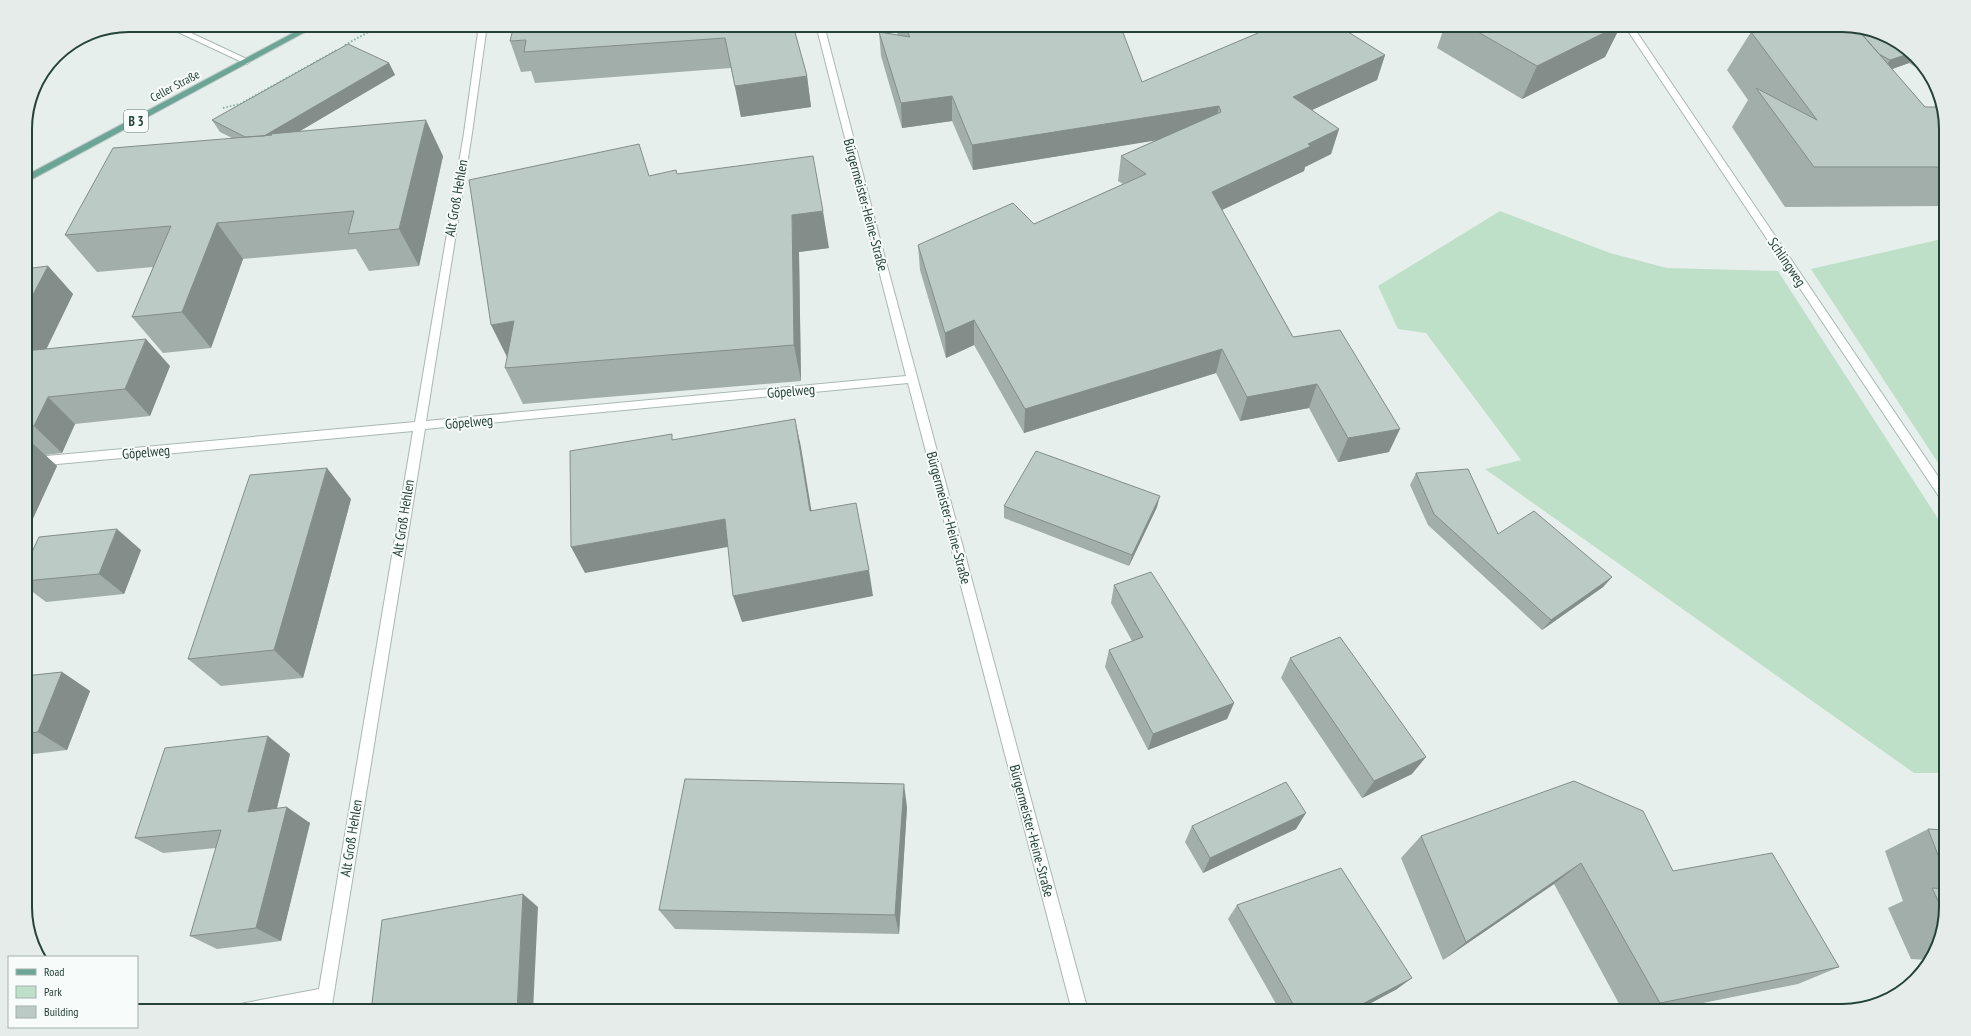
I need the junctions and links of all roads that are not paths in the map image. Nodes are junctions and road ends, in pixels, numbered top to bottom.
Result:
1 (183, 32) edge
2 (301, 32) edge
3 (482, 32) edge
4 (822, 32) edge
5 (1633, 32) edge
6 (247, 61) junction
7 (32, 176) edge
8 (912, 379) junction
9 (418, 427) junction
10 (32, 462) edge
11 (1939, 488) edge
12 (324, 1004) edge
13 (1078, 1004) edge

1 - 6 street
2 - 6 main road, Celler Straße / B 3
3 - 9 street, Alt Groß Hehlen
4 - 8 street, Bürgermeister-Heine-Straße
5 - 11 street, Schlingweg
6 - 7 main road, Celler Straße / B 3
8 - 9 street, Göpelweg
8 - 13 street, Bürgermeister-Heine-Straße
9 - 10 street, Göpelweg
9 - 12 street, Alt Groß Hehlen

